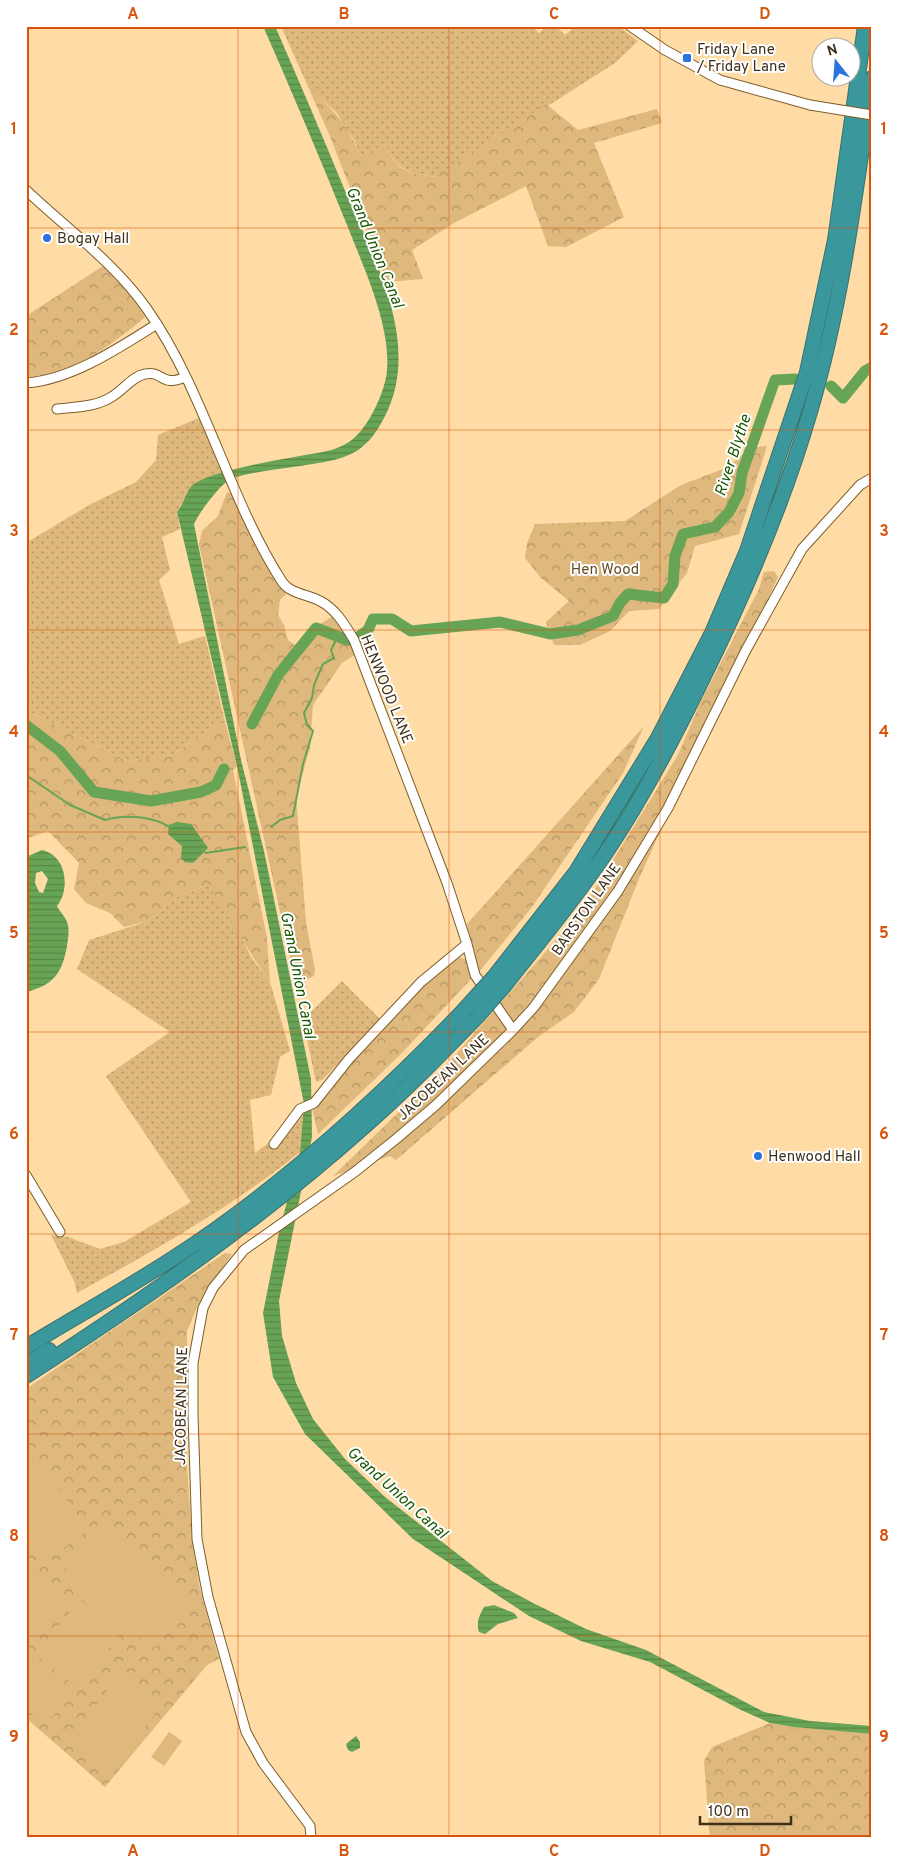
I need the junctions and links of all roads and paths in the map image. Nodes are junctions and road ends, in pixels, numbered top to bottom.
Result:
1 (630, 26) edge
2 (866, 26) edge
3 (872, 78) edge
4 (872, 115) edge
5 (26, 190) edge
6 (157, 324) junction
7 (185, 377) junction
8 (26, 383) edge
9 (57, 409) dead end
10 (872, 478) edge
11 (467, 944) junction
12 (499, 981) junction
13 (513, 1030) junction
14 (274, 1144) dead end
15 (26, 1174) edge
16 (213, 1230) junction
17 (237, 1230) junction
18 (60, 1232) dead end
19 (26, 1339) edge
20 (26, 1347) edge
21 (26, 1364) edge
22 (26, 1376) edge
23 (310, 1838) edge

1 - 4 street, bridge
2 - 12 highway
3 - 12 highway
5 - 6 street
6 - 7 street
6 - 8 street
7 - 9 street
7 - 11 street, HENWOOD LANE
10 - 13 street, BARSTON LANE
11 - 13 street
11 - 14 street
12 - 16 highway, bridge
12 - 17 highway, bridge
13 - 23 street, JACOBEAN LANE
15 - 18 street
16 - 19 highway
16 - 20 highway
17 - 21 highway
17 - 22 highway

